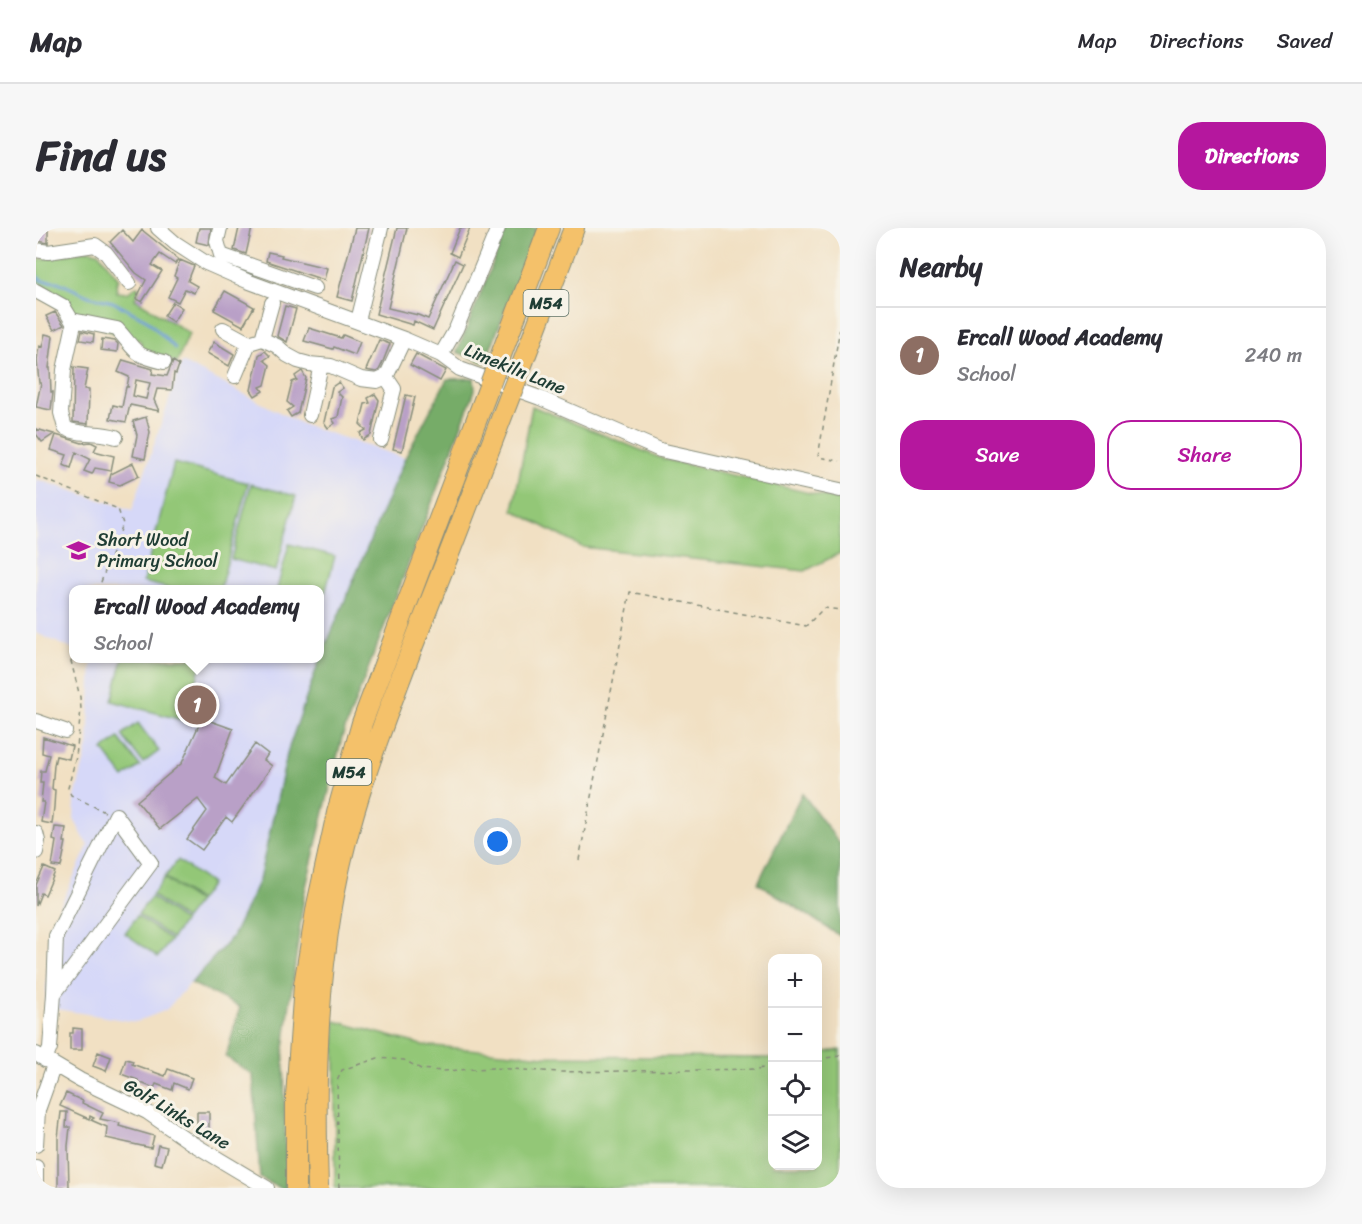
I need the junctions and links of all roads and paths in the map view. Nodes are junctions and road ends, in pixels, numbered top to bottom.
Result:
1 (159, 228) edge
2 (381, 228) edge
3 (498, 228) edge
4 (549, 228) edge
5 (574, 228) edge
6 (218, 235) edge
7 (36, 250) edge
8 (129, 284) dead end
9 (315, 288) dead end
10 (36, 291) edge
11 (272, 303) dead end
12 (72, 320) junction
13 (358, 321) junction
14 (840, 328) edge
15 (222, 329) dead end
16 (404, 339) junction
17 (256, 341) junction
18 (441, 356) junction
19 (164, 362) dead end
20 (321, 364) junction
21 (235, 376) dead end
22 (386, 377) junction
23 (310, 415) dead end
24 (116, 437) dead end
25 (381, 440) dead end
26 (840, 461) edge
27 (36, 476) edge
28 (840, 490) edge
29 (100, 585) edge
30 (840, 610) edge
31 (36, 721) edge
32 (65, 731) dead end
33 (75, 797) dead end
34 (114, 816) junction
35 (36, 833) edge
36 (36, 852) edge
37 (579, 860) dead end
38 (54, 994) junction
39 (840, 1056) edge
40 (822, 1058) edge
41 (45, 1060) edge
42 (768, 1067) edge
43 (36, 1144) edge
44 (36, 1167) edge
45 (296, 1185) edge
46 (318, 1187) edge
47 (36, 1188) edge
48 (267, 1188) edge
49 (339, 1188) edge

1 - 13 street, Limekiln Lane
2 - 13 street
3 - 18 street
4 - 45 highway, M54
5 - 46 highway, M54
6 - 9 street
7 - 8 street
10 - 12 street
11 - 17 street
12 - 19 street
12 - 24 street
13 - 16 street, Limekiln Lane
14 - 26 path
15 - 17 street
16 - 18 street, Limekiln Lane
16 - 22 street
17 - 20 street
17 - 21 street
18 - 28 street, Limekiln Lane
20 - 22 street
20 - 23 street
22 - 25 street
27 - 29 path
30 - 37 path
31 - 32 street
33 - 34 path
34 - 38 street
34 - 38 street
35 - 36 street
38 - 41 street
39 - 40 path
41 - 43 street
41 - 48 street, Golf Links Lane
42 - 49 path
44 - 47 street

